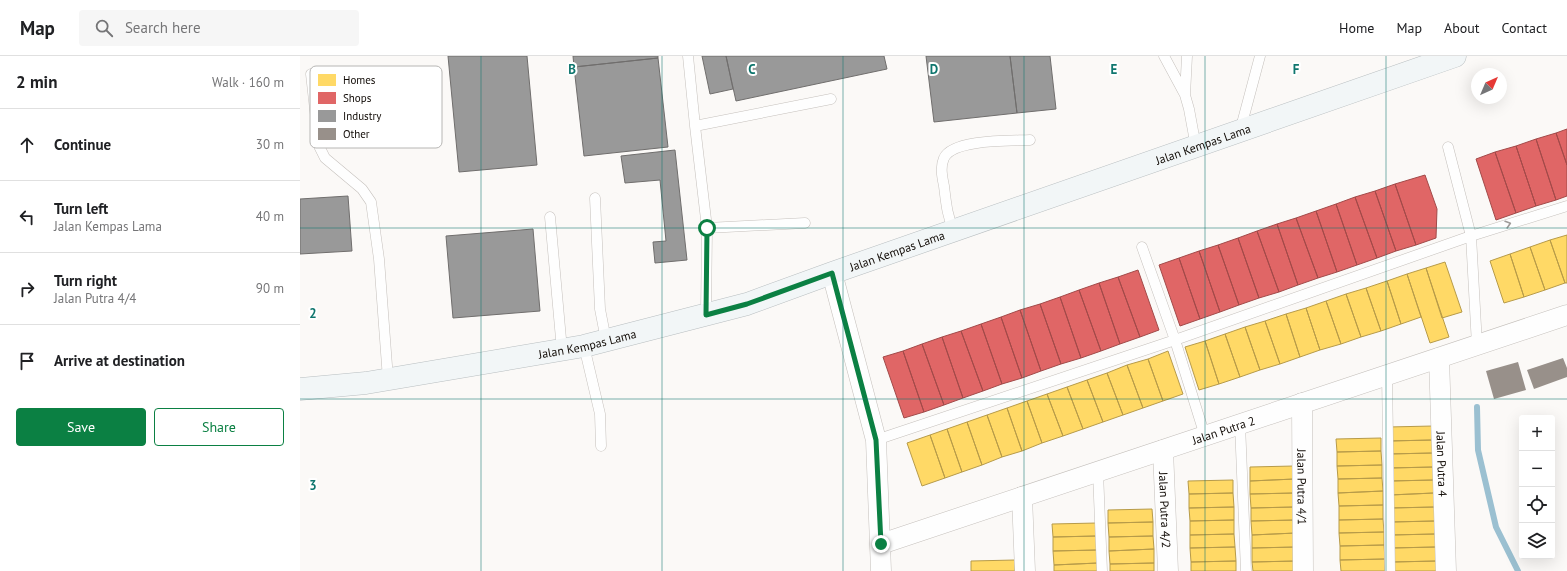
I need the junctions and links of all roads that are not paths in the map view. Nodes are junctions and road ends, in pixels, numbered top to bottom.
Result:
1 (688, 56) edge
2 (1164, 56) edge
3 (1187, 56) edge
4 (1260, 56) edge
5 (1455, 56) edge
6 (1184, 95) junction
7 (831, 99) dead end
8 (695, 126) junction
9 (1240, 131) junction
10 (1030, 140) dead end
11 (1196, 147) junction
12 (1448, 147) dead end
13 (320, 148) edge
14 (594, 198) dead end
15 (1567, 206) edge
16 (550, 217) dead end
17 (805, 223) dead end
18 (707, 228) junction
19 (954, 231) junction
20 (1471, 236) junction
21 (1142, 247) dead end
22 (832, 273) junction
23 (706, 315) junction
24 (1567, 315) edge
25 (606, 340) junction
26 (1175, 340) junction
27 (1477, 345) junction
28 (584, 346) junction
29 (562, 350) junction
30 (1439, 358) junction
31 (1387, 375) junction
32 (388, 379) junction
33 (300, 389) edge
34 (1302, 403) junction
35 (1240, 424) junction
36 (1205, 436) junction
37 (876, 440) junction
38 (601, 446) dead end
39 (1163, 450) junction
40 (1098, 472) junction
41 (1022, 497) junction
42 (881, 544) junction
43 (881, 571) edge
44 (1025, 571) edge
45 (1102, 571) edge
46 (1168, 571) edge
47 (1246, 571) edge
48 (1303, 571) edge
49 (1390, 571) edge
50 (1446, 571) edge

1 - 8 lane
2 - 6 lane
3 - 6 lane
4 - 9 lane
5 - 9 main road, Jalan Kempas Lama
6 - 11 lane
7 - 8 lane
8 - 18 lane
9 - 11 main road, Jalan Kempas Lama
10 - 19 lane
11 - 19 main road, Jalan Kempas Lama
12 - 20 lane
13 - 32 lane
14 - 25 lane
20 -> 15 lane
16 - 29 lane
17 - 18 lane
18 - 23 lane
19 - 22 main road, Jalan Kempas Lama
20 - 26 lane
20 - 27 lane
21 - 26 lane
22 - 23 main road, Jalan Kempas Lama
22 - 37 street
23 - 25 main road, Jalan Kempas Lama
24 - 27 street, Jalan Putra 2
25 - 28 main road, Jalan Kempas Lama
26 - 36 lane
26 - 37 lane
27 - 30 street, Jalan Putra 2
28 - 29 main road, Jalan Kempas Lama
28 - 38 lane
29 - 32 main road, Jalan Kempas Lama
30 - 31 street, Jalan Putra 2
30 - 50 street, Jalan Putra 4
31 - 34 street, Jalan Putra 2
31 - 49 lane
32 - 33 main road, Jalan Kempas Lama
34 - 35 street, Jalan Putra 2
34 - 48 street, Jalan Putra 4/1
35 - 36 street, Jalan Putra 2
35 - 47 lane
36 - 39 street, Jalan Putra 2
37 - 42 street
39 - 40 street, Jalan Putra 2
39 - 46 street, Jalan Putra 4/2
40 - 41 street, Jalan Putra 2
40 - 45 lane
41 - 42 street, Jalan Putra 2
41 - 44 street
42 - 43 street

